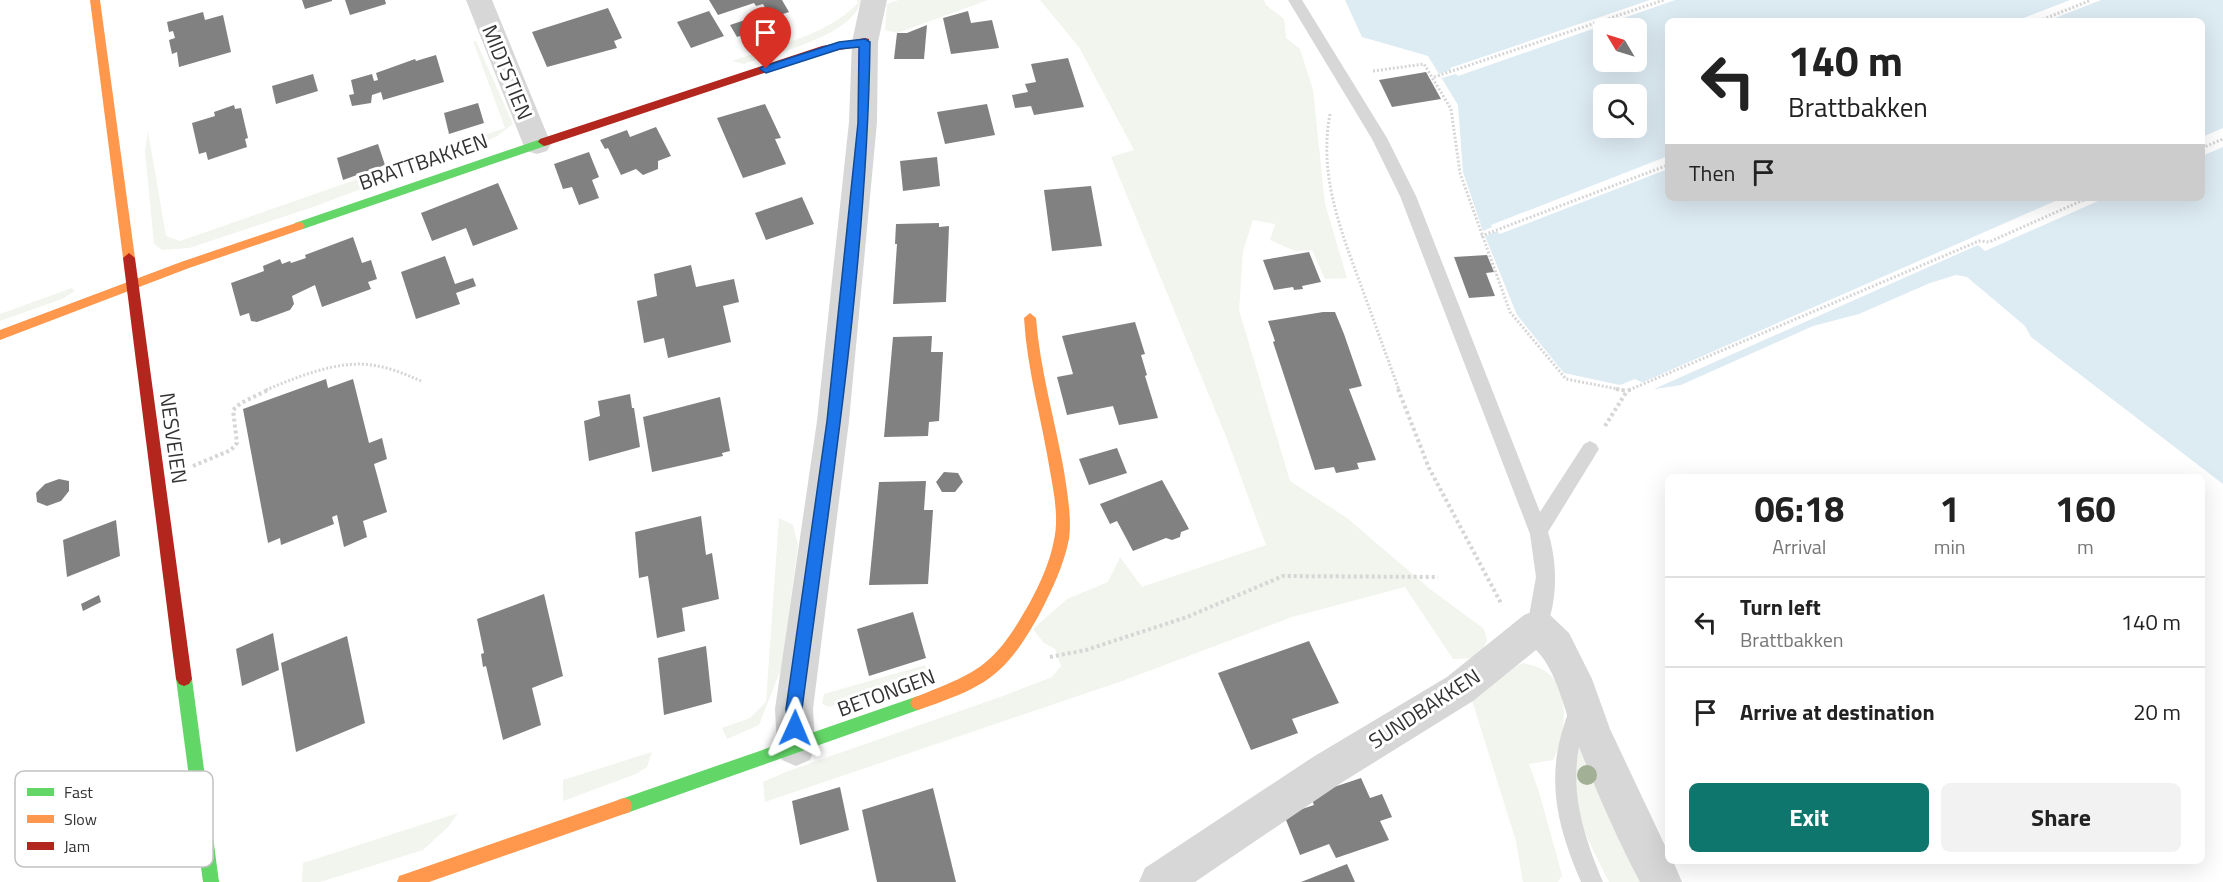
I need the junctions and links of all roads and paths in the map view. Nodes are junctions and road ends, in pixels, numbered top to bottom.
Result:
1 (95, 0) edge
2 (479, 0) edge
3 (874, 0) edge
4 (1295, 0) edge
5 (1664, 0) edge
6 (2091, 0) edge
7 (2046, 18) edge
8 (865, 42) junction
9 (1371, 72) dead end
10 (1434, 77) junction
11 (1349, 88) junction
12 (2223, 139) edge
13 (537, 144) junction
14 (2205, 147) edge
15 (1665, 166) edge
16 (2081, 201) edge
17 (1481, 236) junction
18 (133, 286) junction
19 (1030, 318) dead end
20 (0, 335) edge
21 (421, 381) dead end
22 (1627, 391) junction
23 (1590, 449) joint
24 (190, 468) dead end
25 (1540, 529) junction
26 (1438, 577) dead end
27 (1531, 632) junction
28 (991, 670) junction
29 (1581, 704) junction
30 (796, 747) junction
31 (196, 771) edge
32 (209, 867) edge
33 (211, 882) edge
34 (405, 882) edge
35 (1159, 882) edge
36 (1592, 882) edge
37 (1662, 882) edge

1 - 18 street, NESVEIEN
2 - 13 street, MIDTSTIEN
3 - 8 street
4 - 11 lane
5 - 10 path
6 - 7 path
8 - 13 street, BRATTBAKKEN
8 - 30 street
9 - 10 path
10 - 17 path
11 - 25 lane
11 - 27 path
12 - 14 path
13 - 18 street, BRATTBAKKEN
15 - 17 path
16 - 22 path
17 - 22 path
18 - 20 street, BRATTBAKKEN
18 - 31 street, NESVEIEN
19 - 28 street, BETONGEN
21 - 24 path
22 - 23 path
23 - 25 lane
25 - 27 lane
26 - 28 path
27 - 29 street
27 - 35 street, SUNDBAKKEN
28 - 30 street, BETONGEN
29 - 36 lane
29 - 37 street
30 - 34 street, BETONGEN
32 - 33 street, NESVEIEN

